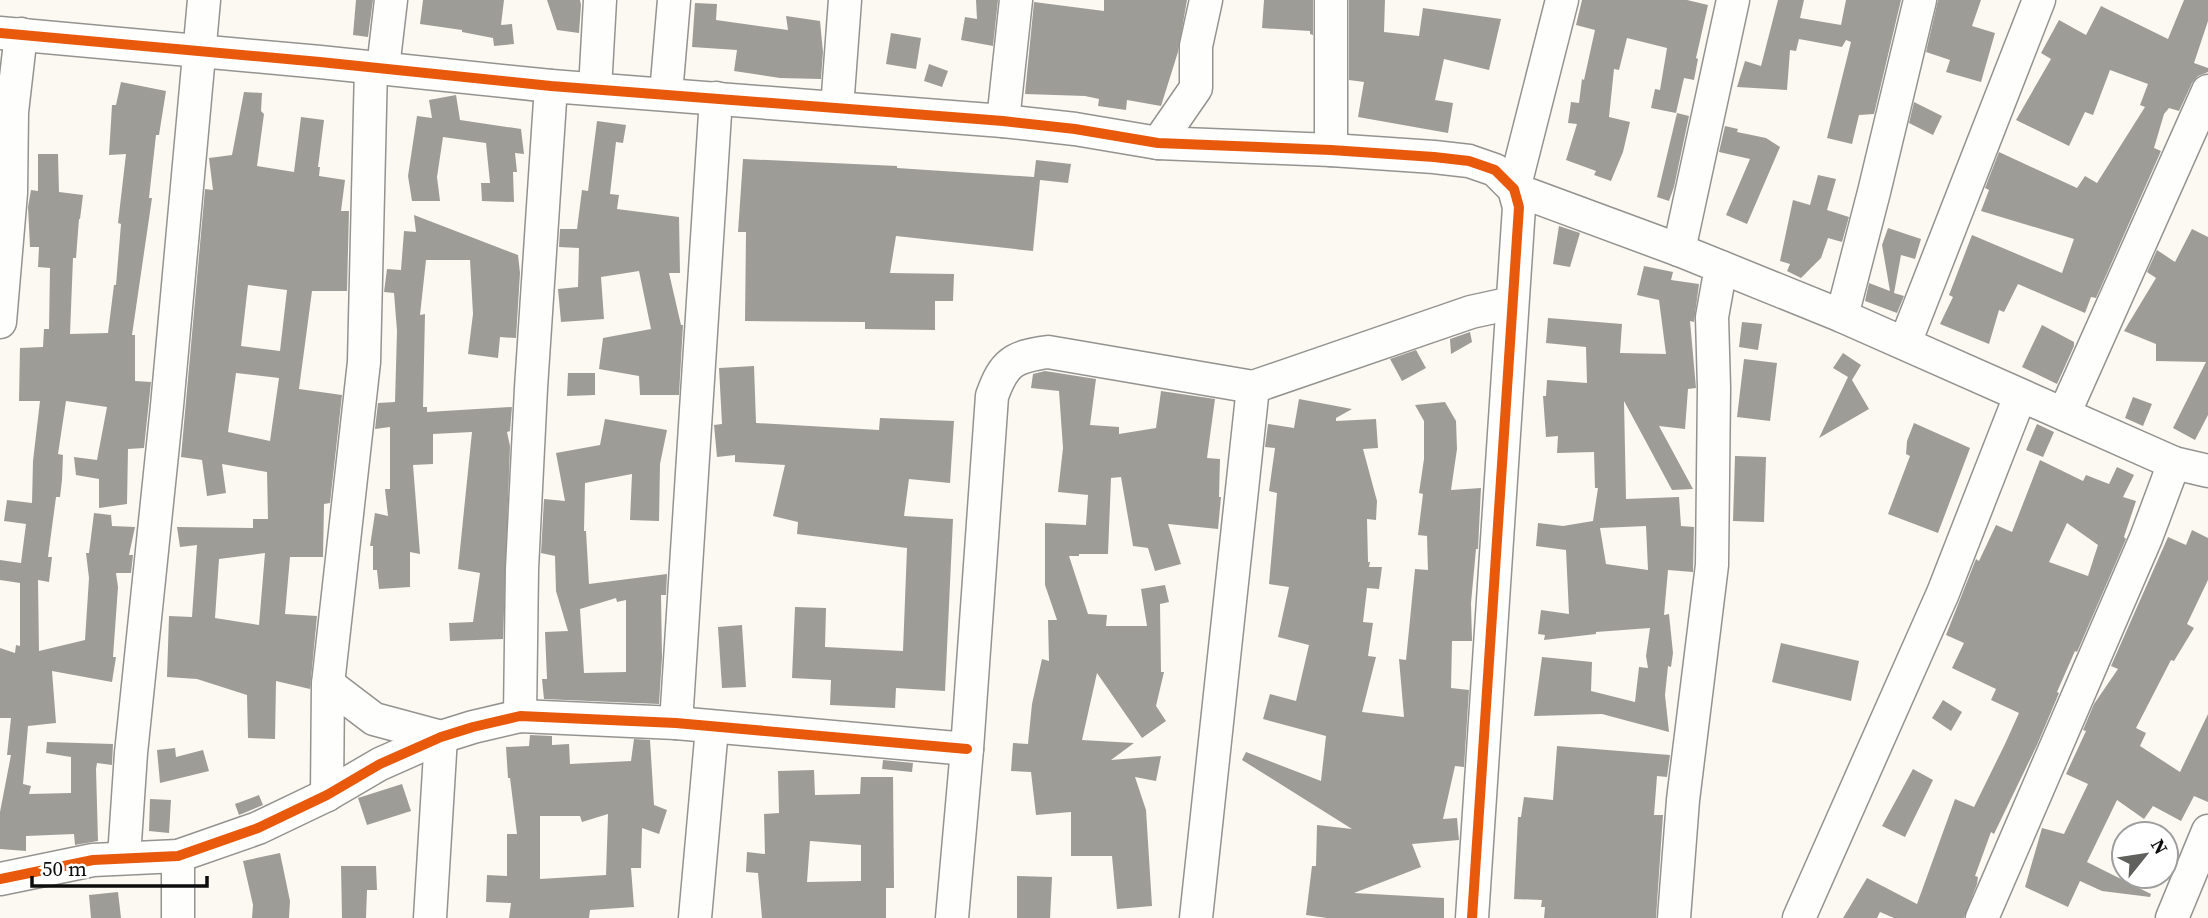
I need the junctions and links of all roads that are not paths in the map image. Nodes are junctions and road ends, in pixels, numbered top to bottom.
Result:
1 (204, 0) edge
2 (391, 0) edge
3 (600, 0) edge
4 (674, 0) edge
5 (845, 0) edge
6 (1016, 0) edge
7 (1206, 0) edge
8 (1331, 0) edge
9 (1562, 0) edge
10 (1733, 0) edge
11 (1920, 0) edge
12 (2039, 0) edge
13 (11, 34) edge
14 (201, 51) junction
15 (377, 68) junction
16 (551, 86) junction
17 (595, 89) junction
18 (2208, 91) edge
19 (666, 94) junction
20 (716, 98) junction
21 (836, 108) junction
22 (1003, 121) junction
23 (1158, 143) junction
24 (1331, 150) junction
25 (1514, 188) junction
26 (1679, 250) junction
27 (1721, 267) junction
28 (1512, 303) junction
29 (1842, 316) junction
30 (0, 322) edge
31 (1905, 343) junction
32 (1253, 387) junction
33 (2020, 396) junction
34 (2064, 414) junction
35 (2174, 463) junction
36 (2208, 471) edge
37 (328, 684) junction
38 (520, 716) junction
39 (676, 723) junction
40 (712, 727) junction
41 (442, 737) junction
42 (967, 749) junction
43 (327, 795) junction
44 (2208, 831) edge
45 (178, 856) junction
46 (124, 857) junction
47 (0, 879) edge
48 (178, 918) edge
49 (430, 918) edge
50 (695, 918) edge
51 (952, 918) edge
52 (1196, 918) edge
53 (1472, 918) edge
54 (1674, 918) edge
55 (1799, 918) edge
56 (1982, 918) edge
57 (2172, 918) edge

1 - 14 street
2 - 15 street
3 - 17 street
4 - 19 street
5 - 21 street
6 - 22 street
7 - 23 street
8 - 24 street
9 - 25 street
10 - 26 street
11 - 29 street
12 - 31 street
13 - 14 street
13 - 30 street
14 - 15 street
14 - 46 street
15 - 16 street
15 - 37 street
16 - 17 street
16 - 38 street
17 - 19 street
18 - 34 street
19 - 20 street
20 - 21 street
20 - 39 street
21 - 22 street
22 - 23 street
23 - 24 street
24 - 25 street
25 - 26 street
25 - 28 street
26 - 27 street
27 - 29 street
27 - 54 street
28 - 32 street
28 - 53 street
29 - 31 street
31 - 33 street
32 - 42 street
32 - 52 street
33 - 34 street
33 - 55 street
34 - 35 street
35 - 36 street
35 - 56 street
37 - 41 street
37 - 43 street
38 - 39 street
38 - 41 street
39 - 40 street
40 - 42 street
40 - 50 street
41 - 43 street
41 - 49 street
42 - 51 street
43 - 45 street
44 - 57 street
45 - 46 street
45 - 48 street
46 - 47 street

